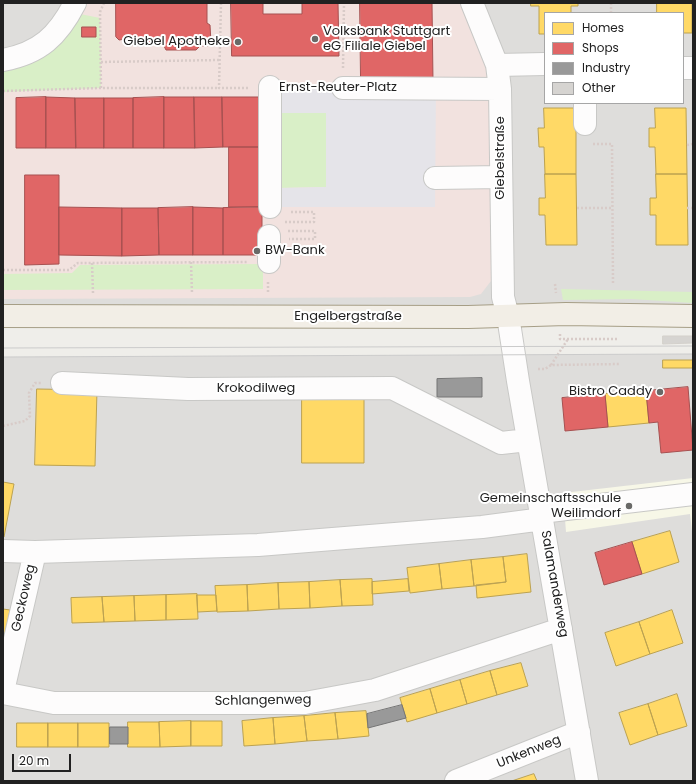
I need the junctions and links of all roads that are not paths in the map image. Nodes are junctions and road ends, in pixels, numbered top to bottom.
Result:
1 (75, 3) edge
2 (472, 3) edge
3 (3, 60) edge
4 (544, 64) edge
5 (497, 65) junction
6 (270, 87) road end
7 (343, 88) road end
8 (500, 89) junction
9 (585, 104) edge
10 (585, 124) dead end
11 (500, 177) junction
12 (436, 178) dead end
13 (279, 209) road end
14 (276, 233) road end
15 (269, 262) road end
16 (3, 316) edge
17 (508, 316) junction
18 (693, 316) edge
19 (62, 383) road end
20 (528, 440) junction
21 (693, 494) edge
22 (542, 515) junction
23 (3, 551) edge
24 (35, 552) junction
25 (561, 629) junction
26 (3, 692) edge
27 (579, 732) junction
28 (456, 781) edge
29 (587, 781) edge

1 - 3 street
2 - 5 street, Giebelstraße
4 - 5 street
5 - 8 street, Giebelstraße
6 - 13 street, Ernst-Reuter-Platz
7 - 8 street, Ernst-Reuter-Platz
8 - 11 street, Giebelstraße
9 - 10 street
11 - 12 street
11 - 17 street, Giebelstraße
14 - 15 street
16 - 17 main road, Engelbergstraße
17 - 18 main road, Engelbergstraße
17 - 20 street, Salamanderweg
19 - 20 street, Krokodilweg
20 - 22 street, Salamanderweg
21 - 22 street
22 - 24 street
22 - 25 street, Salamanderweg
23 - 24 street
24 - 26 street, Geckoweg
25 - 26 street, Schlangenweg
25 - 27 street, Salamanderweg
27 - 28 street, Unkenweg
27 - 29 street, Salamanderweg

